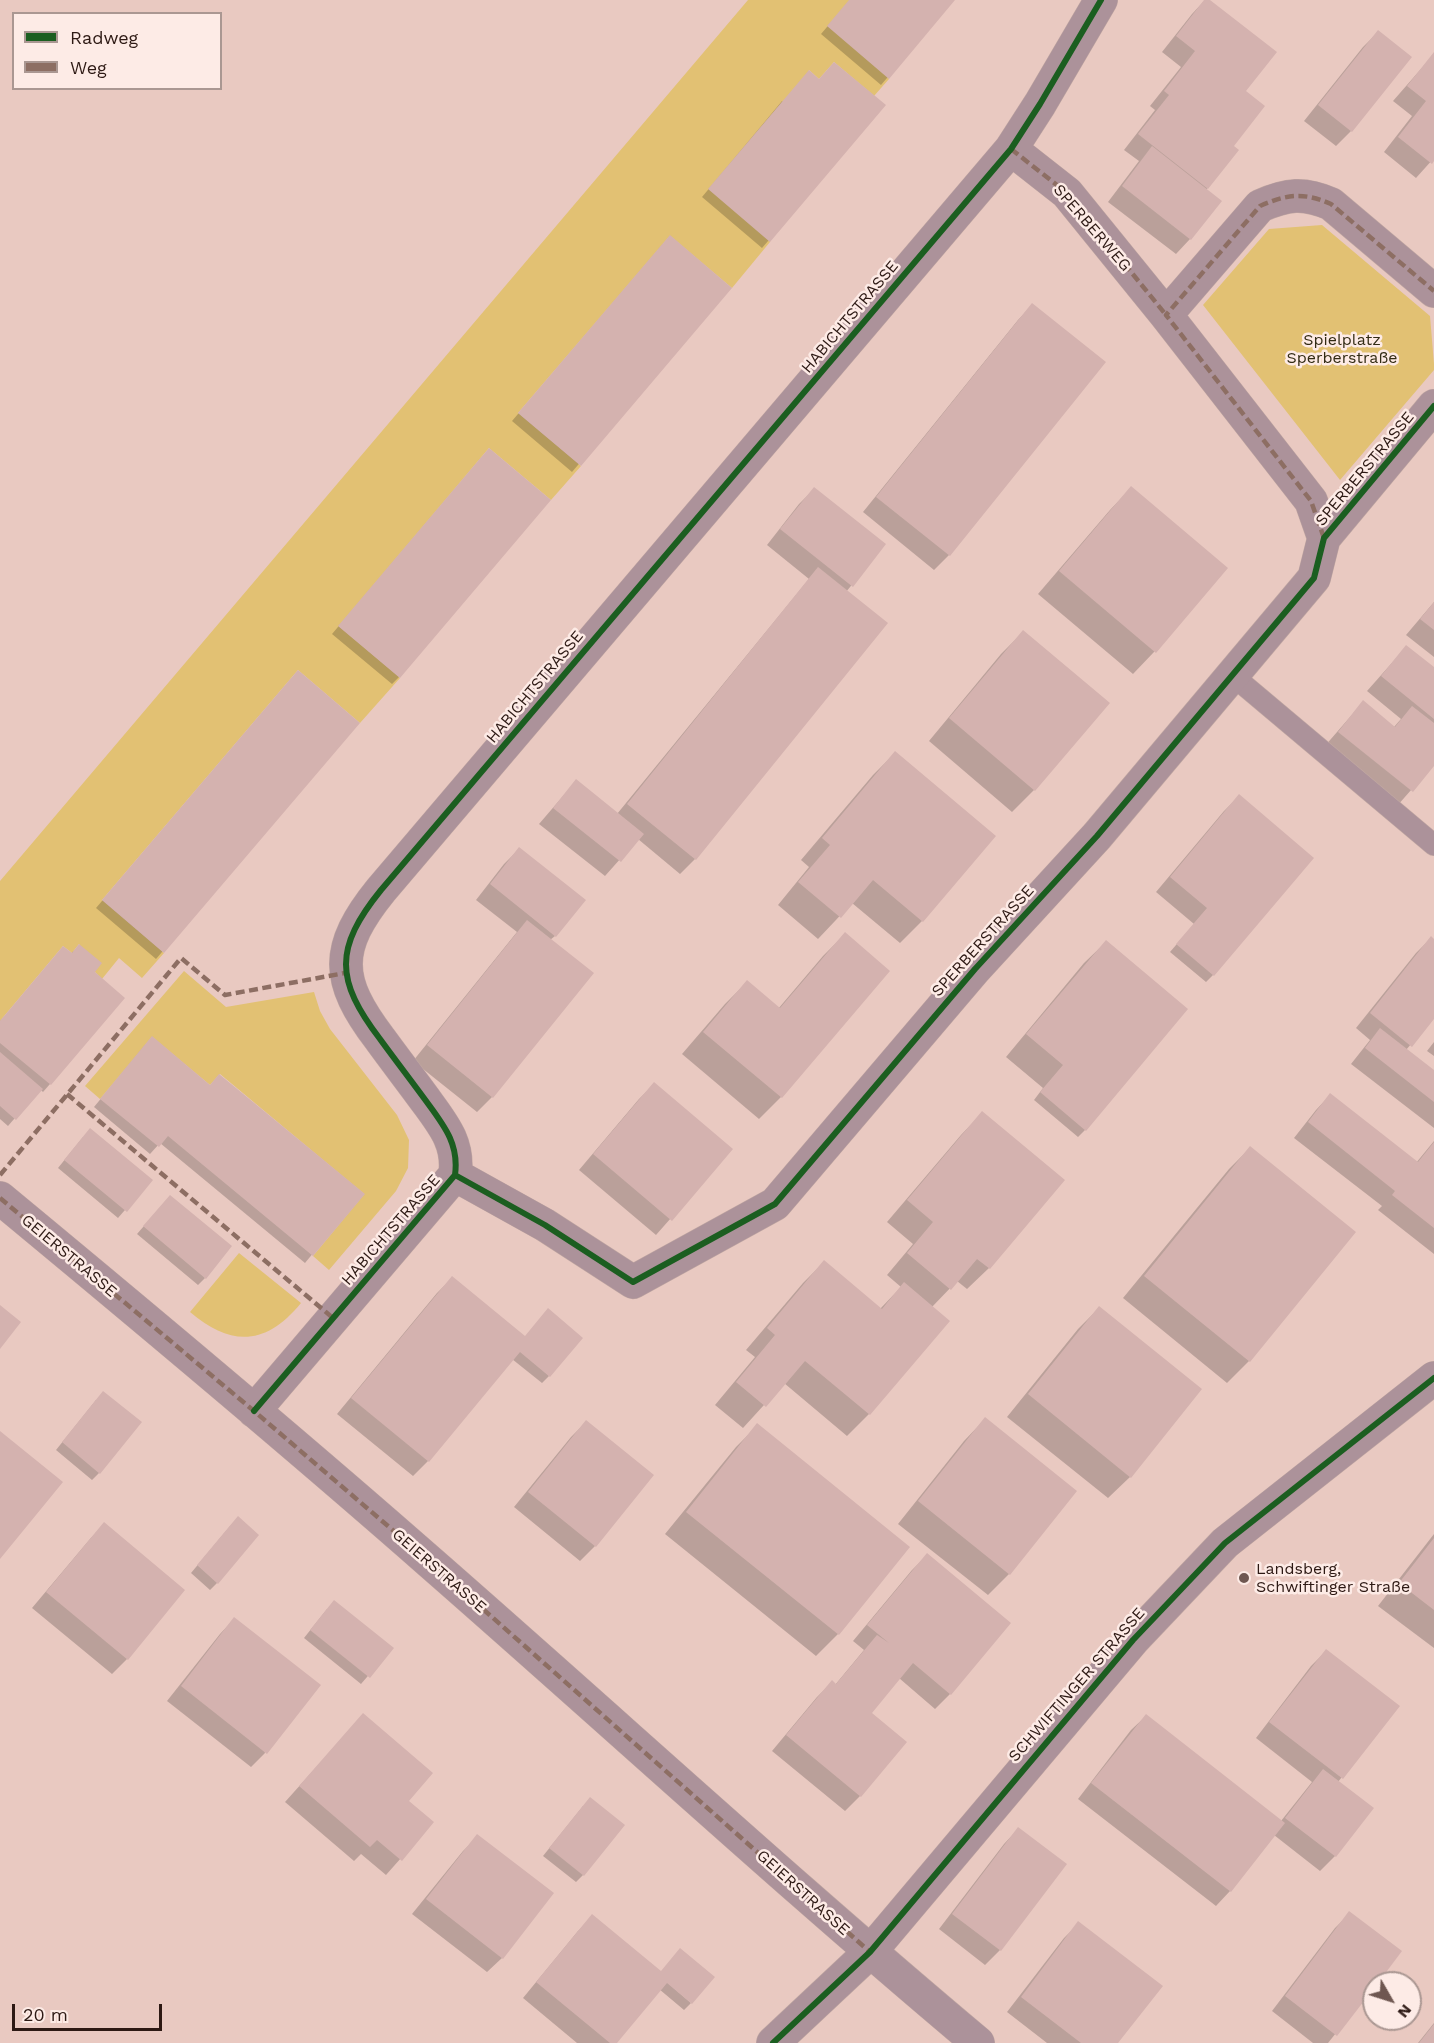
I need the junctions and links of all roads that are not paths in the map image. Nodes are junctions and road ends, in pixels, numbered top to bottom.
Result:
1 (1101, 0) edge
2 (1011, 149) junction
3 (1434, 291) edge
4 (1166, 315) junction
5 (1434, 406) edge
6 (1324, 538) junction
7 (1232, 675) junction
8 (1434, 845) edge
9 (455, 1175) junction
10 (0, 1198) edge
11 (1434, 1378) edge
12 (254, 1411) junction
13 (870, 1952) junction
14 (773, 2043) edge
15 (978, 2043) edge

1 - 2 street, HABICHTSTRASSE
2 - 4 street, SPERBERWEG
2 - 9 street, HABICHTSTRASSE
3 - 4 street
4 - 6 street, SPERBERSTRASSE
5 - 6 street, SPERBERSTRASSE
6 - 7 street, SPERBERSTRASSE
7 - 8 lane
7 - 9 street, SPERBERSTRASSE
9 - 12 street, HABICHTSTRASSE
10 - 12 street, GEIERSTRASSE
11 - 13 street, SCHWIFTINGER STRASSE
12 - 13 street, GEIERSTRASSE
13 - 14 street, SCHWIFTINGER STRASSE
13 - 15 street, GEIERSTRASSE

